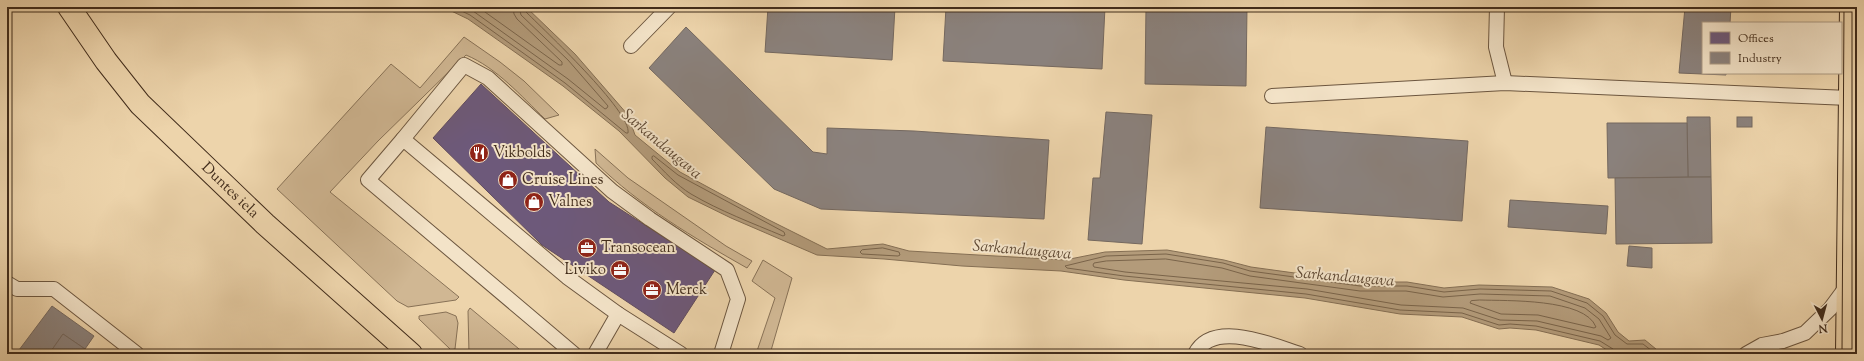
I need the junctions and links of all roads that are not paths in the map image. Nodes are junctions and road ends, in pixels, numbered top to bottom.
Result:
1 (69, 7) edge
2 (669, 7) edge
3 (1497, 7) edge
4 (1851, 7) edge
5 (1854, 43) edge
6 (631, 46) dead end
7 (1505, 83) junction
8 (1272, 96) dead end
9 (1849, 98) junction
10 (403, 139) junction
11 (7, 283) edge
12 (1851, 294) edge
13 (618, 314) junction
14 (137, 354) edge
15 (411, 354) edge
16 (574, 354) edge
17 (595, 354) edge
18 (681, 354) edge
19 (721, 354) edge
20 (1196, 354) edge
21 (1300, 354) edge
22 (1746, 354) edge
23 (1847, 354) edge

1 - 15 main road, Duntes iela
2 - 6 lane
3 - 7 lane
4 - 5 main road
5 - 9 main road
7 - 8 lane
7 - 9 lane
9 - 12 main road
10 - 13 lane
10 - 16 lane
10 - 19 lane
11 - 14 lane
12 - 22 lane
12 - 23 main road
13 - 17 lane
13 - 18 lane
20 - 21 lane

